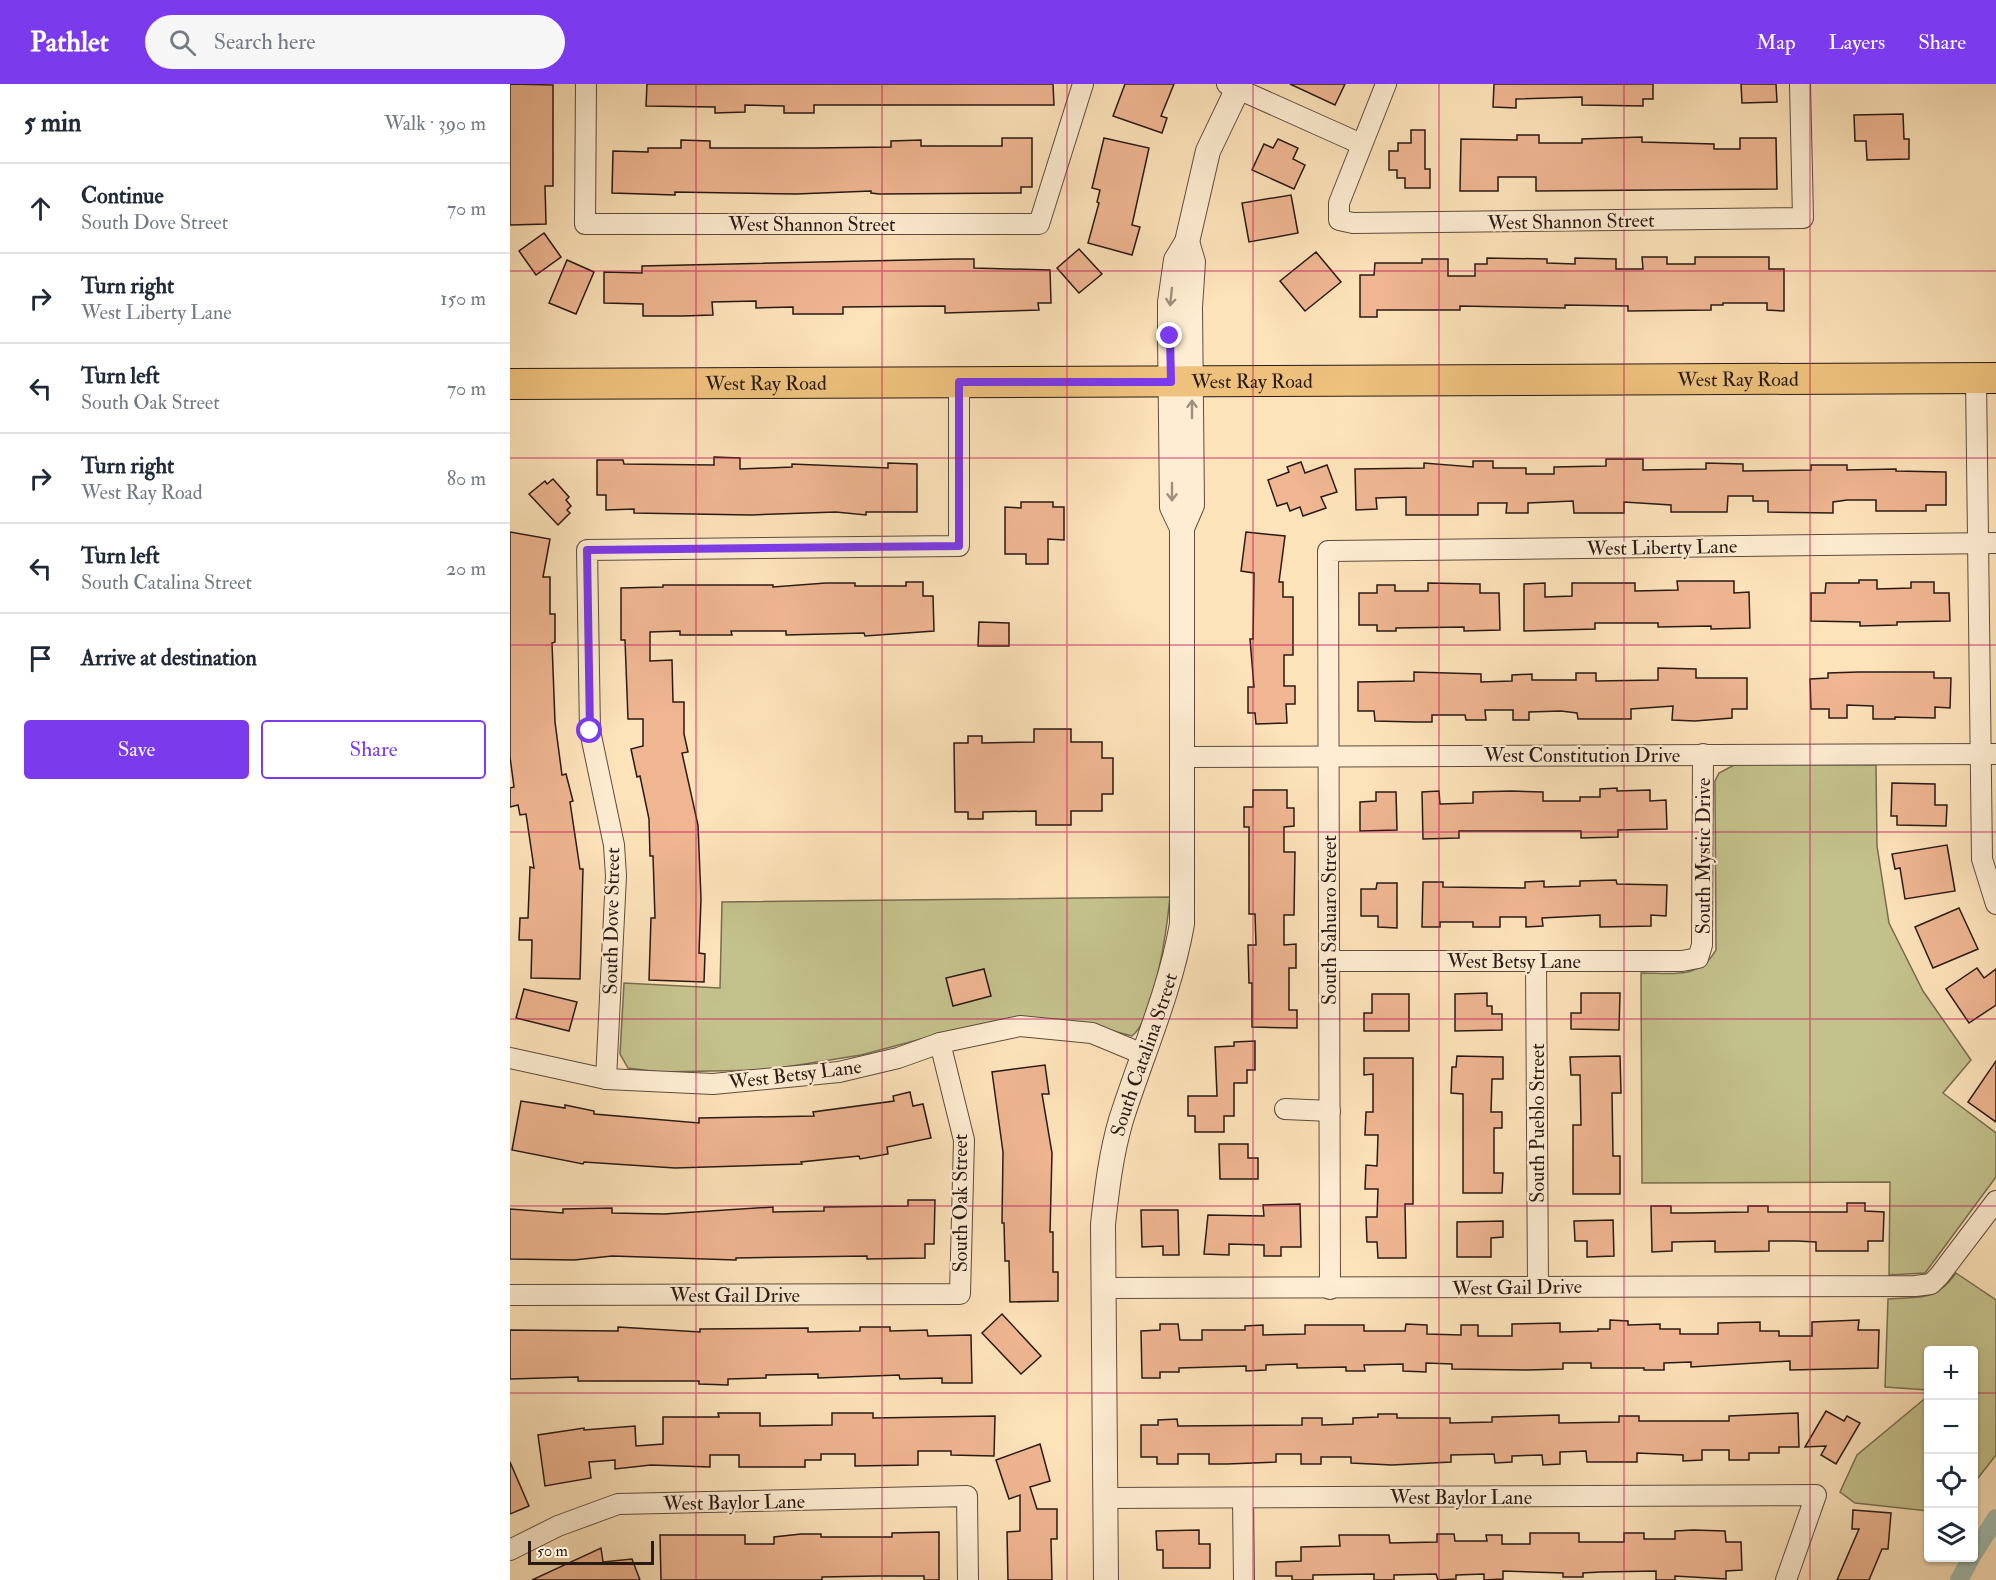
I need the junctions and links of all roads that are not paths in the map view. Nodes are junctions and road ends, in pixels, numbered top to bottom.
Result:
1 (586, 84) edge
2 (1083, 84) edge
3 (1386, 84) edge
4 (1800, 84) edge
5 (1235, 86) edge
6 (1361, 144) junction
7 (1986, 378) edge
8 (959, 382) junction
9 (1181, 382) junction
10 (510, 384) edge
11 (1987, 543) edge
12 (1328, 551) joint
13 (1703, 754) junction
14 (1988, 754) edge
15 (1328, 755) junction
16 (1183, 756) junction
17 (1996, 904) edge
18 (1698, 957) joint
19 (1329, 961) junction
20 (1536, 961) junction
21 (940, 1042) junction
22 (1145, 1054) junction
23 (510, 1058) edge
24 (606, 1078) junction
25 (1285, 1109) dead end
26 (1330, 1111) junction
27 (1996, 1201) edge
28 (1538, 1286) junction
29 (1103, 1288) junction
30 (1330, 1289) junction
31 (960, 1294) joint
32 (510, 1295) edge
33 (1106, 1498) junction
34 (1243, 1498) junction
35 (510, 1550) edge
36 (968, 1580) edge
37 (1106, 1580) edge
38 (1244, 1580) edge
39 (1786, 1580) edge

1 - 2 street, West Shannon Street
3 - 6 street
4 - 6 street, West Shannon Street
5 - 6 street
5 - 9 street, South Catalina Street
7 - 9 main road, West Ray Road
7 - 11 street
8 - 9 main road, West Ray Road
8 - 10 main road, West Ray Road
8 - 24 street, South Dove Street
9 - 16 street, South Catalina Street
11 - 12 street, West Liberty Lane
11 - 14 street
12 - 15 street, South Sahuaro Street
13 - 14 street, West Constitution Drive
13 - 15 street, West Constitution Drive
13 - 18 street, South Mystic Drive
14 - 17 street
15 - 16 street, West Constitution Drive
15 - 19 street, South Sahuaro Street
16 - 22 street, South Catalina Street
18 - 20 street, West Betsy Lane
19 - 20 street, West Betsy Lane
19 - 26 street, South Sahuaro Street
20 - 28 street, South Pueblo Street
21 - 22 street, West Betsy Lane
21 - 24 street, West Betsy Lane
21 - 31 street, South Oak Street
22 - 29 street, South Catalina Street
23 - 24 street, West Betsy Lane
25 - 26 street
26 - 30 street, South Sahuaro Street
27 - 28 street, West Gail Drive
28 - 30 street, West Gail Drive
29 - 30 street, West Gail Drive
29 - 33 street, South Catalina Street
31 - 32 street, West Gail Drive
33 - 34 street, West Baylor Lane
33 - 37 street, South Catalina Street
34 - 38 street
34 - 39 street, West Baylor Lane
35 - 36 street, West Baylor Lane

